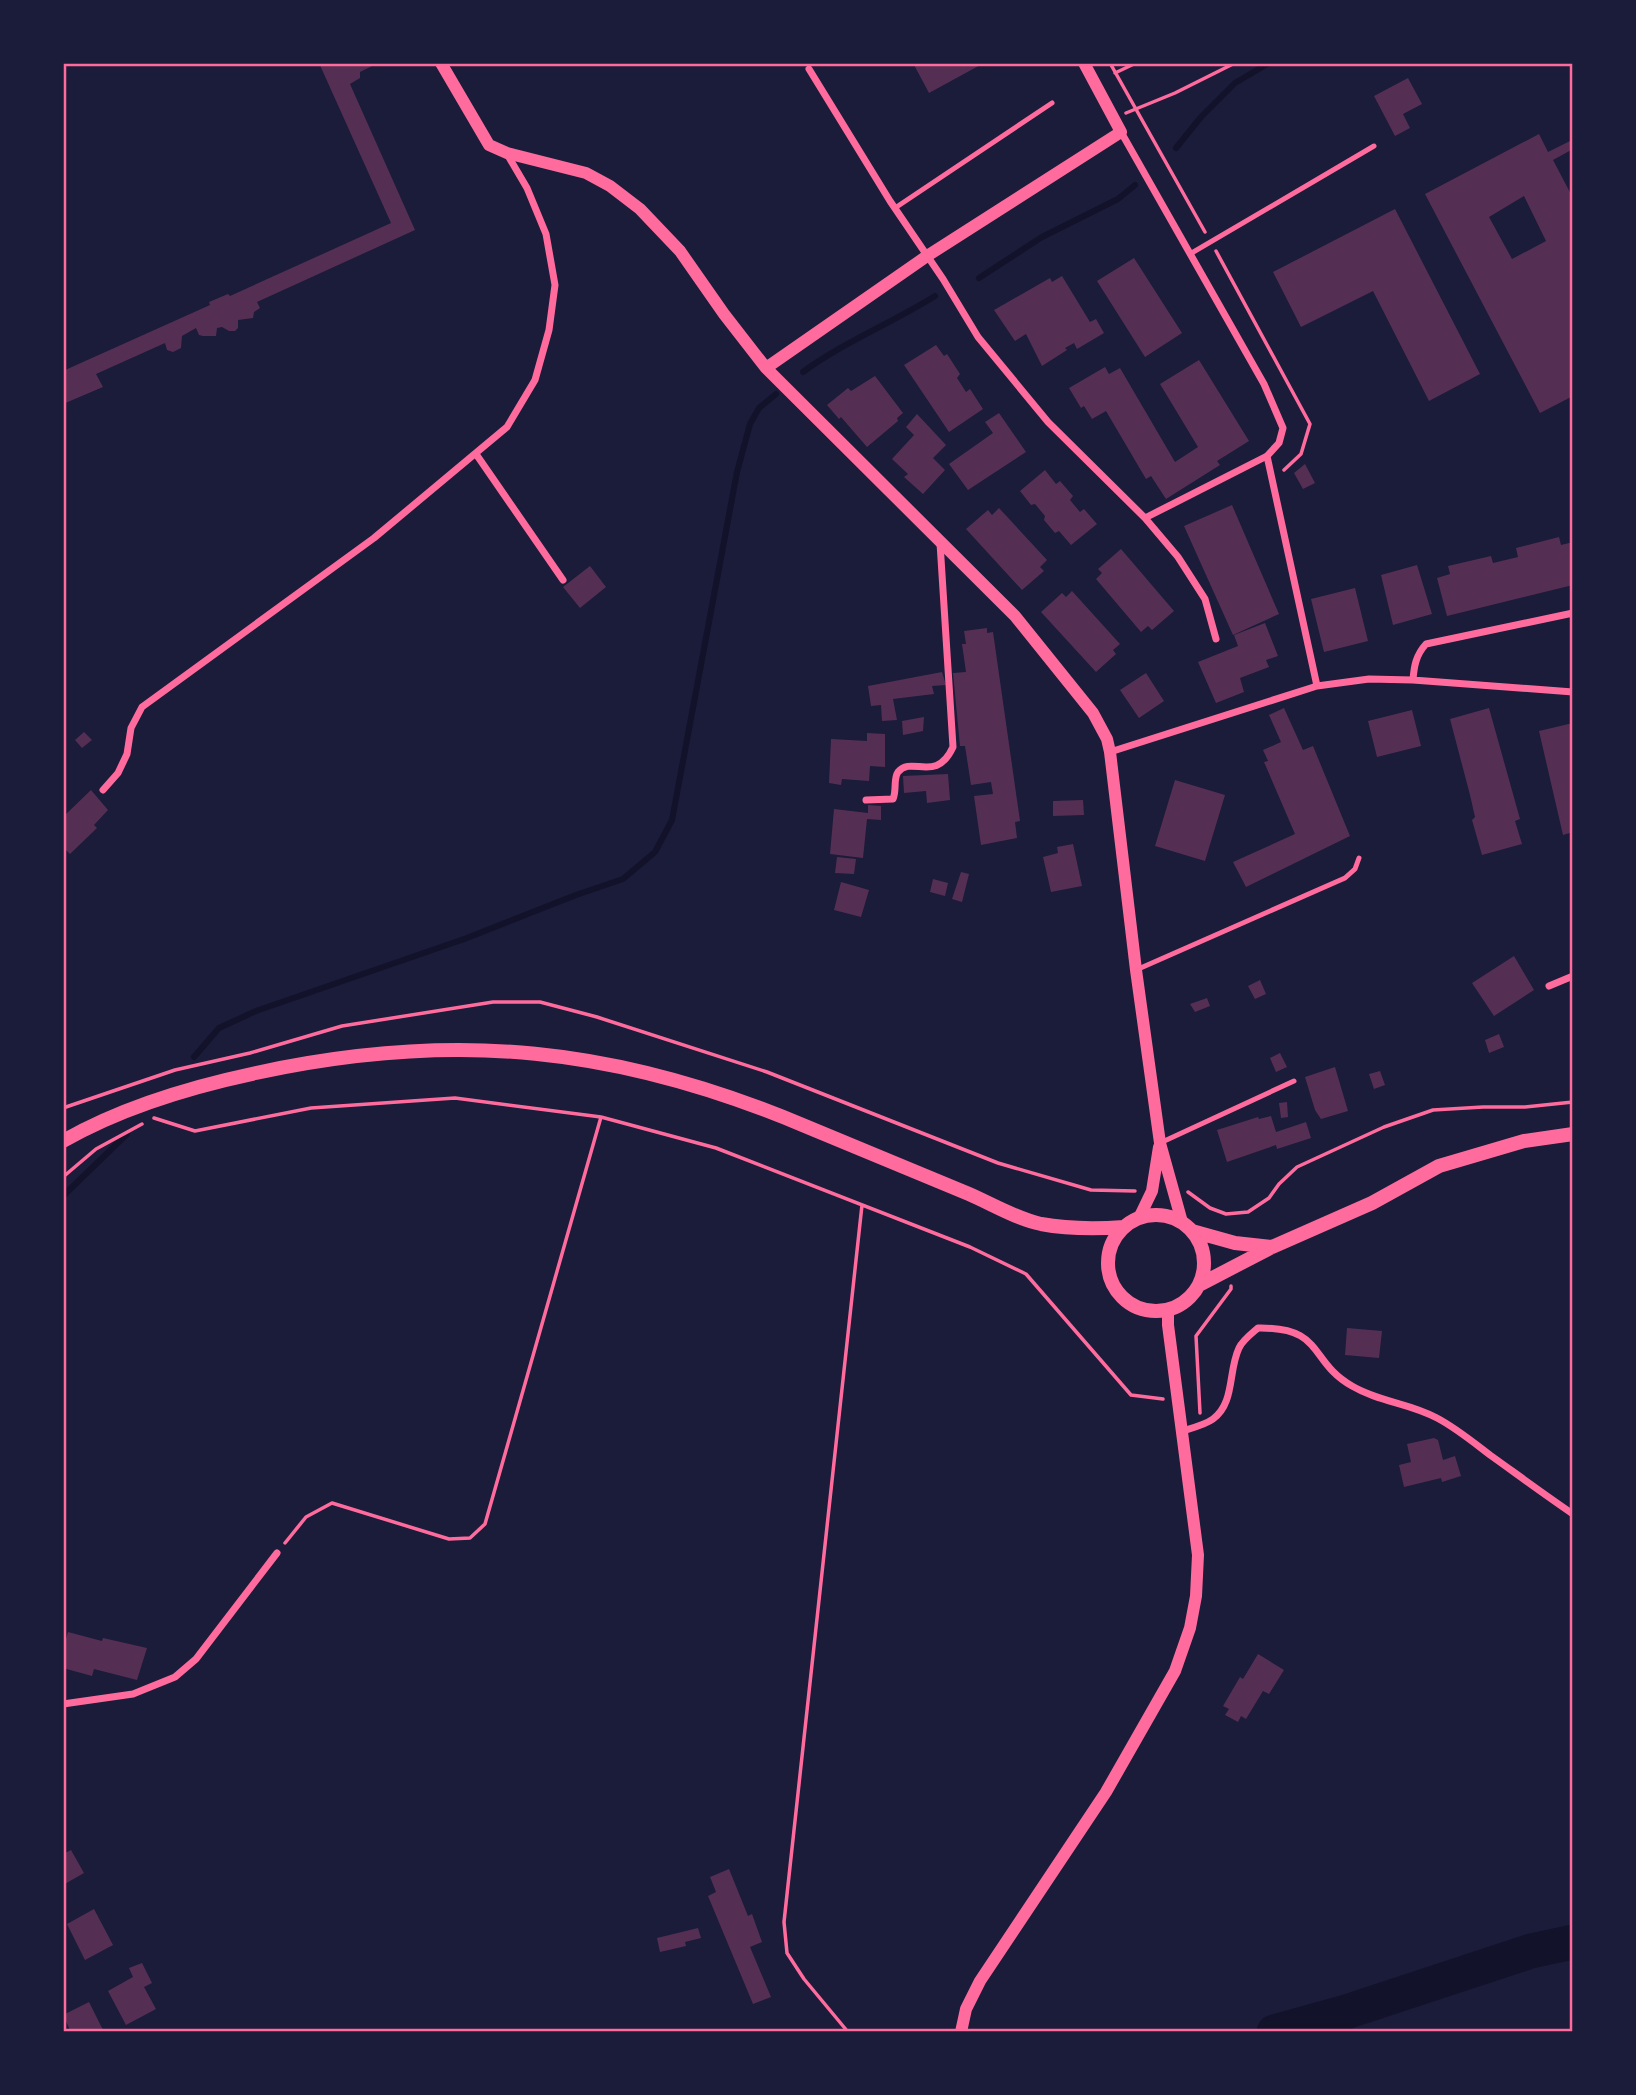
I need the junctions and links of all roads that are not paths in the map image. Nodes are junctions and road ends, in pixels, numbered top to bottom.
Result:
1 (441, 63) edge
2 (1084, 63) edge
3 (809, 69) dead end
4 (1052, 103) dead end
5 (1121, 132) junction
6 (1374, 146) dead end
7 (507, 153) junction
8 (895, 208) junction
9 (1191, 254) junction
10 (926, 256) junction
11 (766, 368) junction
12 (477, 454) junction
13 (1266, 456) junction
14 (1144, 518) junction
15 (940, 542) junction
16 (563, 580) dead end
17 (1573, 613) edge
18 (1216, 639) dead end
19 (1413, 680) junction
20 (1317, 686) junction
21 (1573, 692) edge
22 (1111, 752) junction
23 (103, 790) dead end
24 (866, 800) dead end
25 (1359, 858) dead end
26 (1136, 970) junction
27 (1573, 976) edge
28 (1549, 986) dead end
29 (1294, 1082) dead end
30 (1573, 1134) edge
31 (63, 1141) edge
32 (1160, 1143) junction
33 (1139, 1218) junction
34 (1124, 1227) junction
35 (1187, 1227) junction
36 (1272, 1247) junction
37 (1199, 1285) junction
38 (1168, 1310) junction
39 (1183, 1431) junction
40 (1573, 1514) edge
41 (277, 1553) road end
42 (63, 1704) edge
43 (961, 2032) edge

1 - 7 street
2 - 5 street
3 - 8 street
4 - 8 lane
5 - 9 street
5 - 10 street
6 - 9 lane
7 - 11 street
7 - 12 street
8 - 10 street
9 - 13 street
10 - 11 street
10 - 14 street
11 - 15 street
12 - 16 street
12 - 23 street
13 - 14 street
13 - 20 street
14 - 18 street
15 - 22 street
15 - 24 street
17 - 19 street
19 - 20 street
19 - 21 street
20 - 22 street
22 - 26 street
25 - 26 lane
26 - 32 street
27 - 28 street
29 - 32 lane
30 - 36 main road
31 - 34 main road
32 - 33 street
32 - 35 street
33 - 34 main road
33 - 35 main road
34 - 38 main road
35 - 36 main road
35 - 37 main road
36 - 37 main road
37 - 38 main road
38 - 39 street
39 - 40 street
39 - 43 street
41 - 42 street

